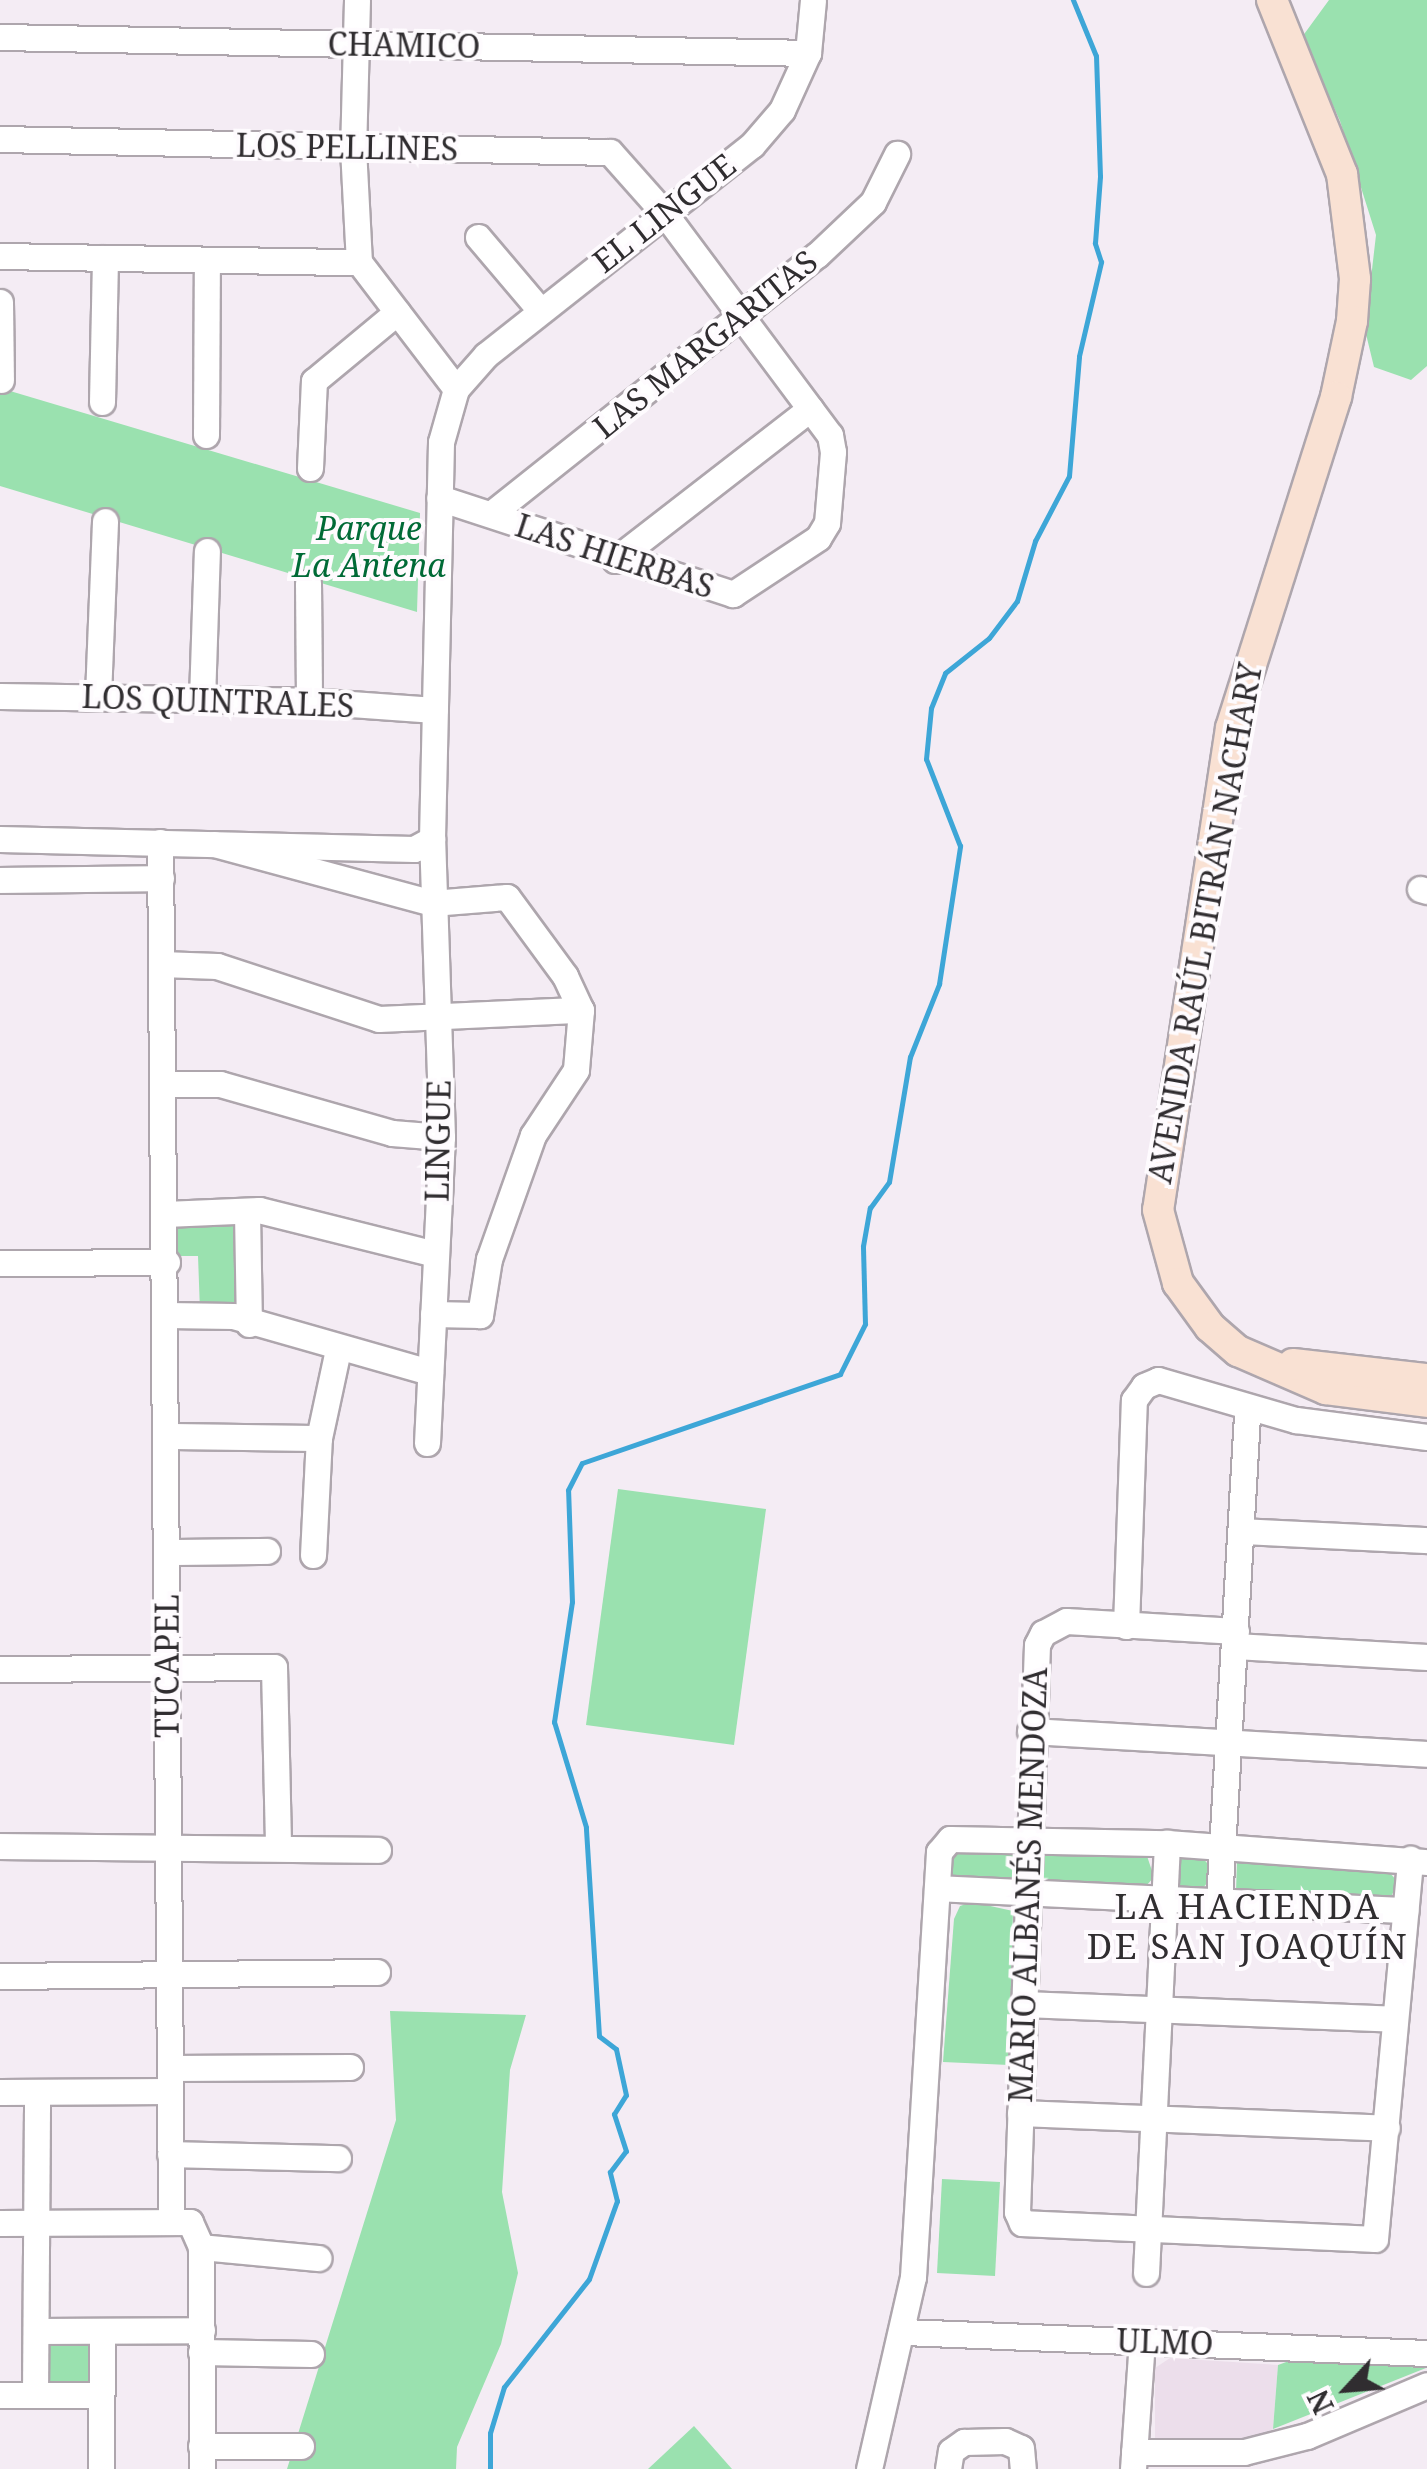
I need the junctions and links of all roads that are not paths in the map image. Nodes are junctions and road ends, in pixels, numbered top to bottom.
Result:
1 (357, 0) edge
2 (813, 0) edge
3 (1272, 0) edge
4 (0, 37) edge
5 (356, 44) junction
6 (808, 53) junction
7 (0, 140) edge
8 (353, 148) junction
9 (897, 154) dead end
10 (666, 214) junction
11 (478, 237) dead end
12 (0, 256) edge
13 (106, 258) junction
14 (207, 260) junction
15 (359, 262) junction
16 (0, 302) edge
17 (540, 310) junction
18 (397, 312) junction
19 (740, 316) junction
20 (1, 380) edge
21 (456, 389) junction
22 (102, 402) dead end
23 (810, 409) junction
24 (206, 435) dead end
25 (310, 468) dead end
26 (439, 498) junction
27 (491, 514) junction
28 (104, 520) dead end
29 (207, 551) dead end
30 (616, 560) junction
31 (308, 583) dead end
32 (0, 696) edge
33 (98, 696) junction
34 (202, 699) junction
35 (309, 701) junction
36 (435, 710) junction
37 (0, 839) edge
38 (160, 842) junction
39 (427, 842) junction
40 (214, 844) junction
41 (161, 878) junction
42 (0, 880) edge
43 (432, 903) junction
44 (162, 964) junction
45 (581, 1010) junction
46 (437, 1014) junction
47 (162, 1084) junction
48 (442, 1137) junction
49 (247, 1212) junction
50 (165, 1214) junction
51 (436, 1254) junction
52 (167, 1262) junction
53 (0, 1263) edge
54 (433, 1314) junction
55 (168, 1315) junction
56 (249, 1324) junction
57 (338, 1349) junction
58 (1255, 1360) junction
59 (430, 1372) junction
60 (1427, 1379) edge
61 (1427, 1402) edge
62 (1248, 1408) junction
63 (168, 1436) junction
64 (1427, 1437) edge
65 (319, 1438) junction
66 (426, 1442) dead end
67 (1242, 1530) junction
68 (1427, 1540) edge
69 (267, 1551) dead end
70 (167, 1552) junction
71 (313, 1555) dead end
72 (1126, 1626) junction
73 (1236, 1638) junction
74 (1427, 1657) edge
75 (166, 1669) junction
76 (0, 1670) edge
77 (1030, 1731) junction
78 (1230, 1743) junction
79 (1427, 1754) edge
80 (1028, 1838) junction
81 (1167, 1843) junction
82 (0, 1846) edge
83 (168, 1846) junction
84 (278, 1846) junction
85 (1224, 1847) junction
86 (378, 1850) dead end
87 (1418, 1860) edge
88 (937, 1888) junction
89 (1027, 1892) junction
90 (1164, 1898) junction
91 (1218, 1901) junction
92 (1405, 1910) junction
93 (378, 1972) dead end
94 (169, 1974) junction
95 (0, 1976) edge
96 (1024, 2004) junction
97 (1159, 2010) junction
98 (1394, 2019) junction
99 (350, 2067) dead end
100 (170, 2079) junction
101 (0, 2092) edge
102 (37, 2093) junction
103 (1020, 2113) junction
104 (1154, 2118) junction
105 (1386, 2128) junction
106 (170, 2154) junction
107 (338, 2158) dead end
108 (171, 2221) junction
109 (36, 2222) junction
110 (0, 2223) edge
111 (1148, 2232) junction
112 (202, 2247) junction
113 (318, 2258) dead end
114 (1146, 2273) dead end
115 (102, 2331) junction
116 (36, 2332) junction
117 (904, 2332) junction
118 (201, 2341) junction
119 (1142, 2342) junction
120 (1427, 2353) edge
121 (310, 2354) dead end
122 (1427, 2385) edge
123 (35, 2394) junction
124 (0, 2395) edge
125 (101, 2395) junction
126 (301, 2446) dead end
127 (202, 2458) edge
128 (1133, 2460) edge
129 (102, 2469) edge
130 (869, 2469) edge
131 (948, 2469) edge
132 (1023, 2469) edge

1 - 5 street
2 - 6 street, EL LINGUE
3 - 58 main road, AVENIDA RAÚL BITRÁN NACHARY
4 - 5 street, CHAMICO
5 - 6 street, CHAMICO
5 - 8 street
6 - 10 street, EL LINGUE
7 - 8 street, LOS PELLINES
8 - 10 street, LOS PELLINES
8 - 15 street
9 - 19 street, LAS MARGARITAS
10 - 17 street, EL LINGUE
10 - 19 street, LOS PELLINES
11 - 17 street
12 - 13 street
13 - 14 street
13 - 22 street
14 - 15 street
14 - 24 street
15 - 18 street
16 - 20 street
17 - 21 street, EL LINGUE
18 - 21 street
18 - 25 street
19 - 23 street, LAS HIERBAS
19 - 27 street, LAS MARGARITAS
21 - 26 street, LINGUE
23 - 30 street
23 - 30 street, LAS HIERBAS
26 - 27 street, LAS HIERBAS
26 - 36 street, LINGUE
27 - 30 street, LAS HIERBAS
28 - 33 street
29 - 34 street
31 - 35 street
32 - 33 street, LOS QUINTRALES
33 - 34 street, LOS QUINTRALES
34 - 35 street, LOS QUINTRALES
35 - 36 street, LOS QUINTRALES
36 - 39 street, LINGUE
37 - 38 street
38 - 40 street
38 - 41 street, TUCAPEL
39 - 40 street
39 - 43 street, LINGUE
40 - 43 street
41 - 42 street
41 - 44 street, TUCAPEL
43 - 45 street
43 - 46 street, LINGUE
44 - 46 street
44 - 47 street, TUCAPEL
45 - 46 street
45 - 54 street
46 - 48 street, LINGUE
47 - 48 street
47 - 50 street, TUCAPEL
48 - 51 street, LINGUE
49 - 50 street
49 - 51 street
49 - 56 street
50 - 52 street, TUCAPEL
51 - 54 street, LINGUE
52 - 53 street
52 - 55 street, TUCAPEL
54 - 59 street, LINGUE
55 - 56 street
55 - 63 street, TUCAPEL
56 - 57 street
57 - 59 street
57 - 65 street
58 - 60 main road, AVENIDA RAÚL BITRÁN NACHARY
58 - 61 main road, AVENIDA RAÚL BITRÁN NACHARY
59 - 66 street, LINGUE
62 - 64 street
62 - 67 street
62 - 72 street
63 - 65 street
63 - 70 street, TUCAPEL
65 - 71 street
67 - 68 street
67 - 73 street
69 - 70 street
70 - 75 street, TUCAPEL
72 - 73 street, MARIO ALBANÉS MENDOZA
72 - 77 street, MARIO ALBANÉS MENDOZA
73 - 74 street, MARIO ALBANÉS MENDOZA
73 - 78 street
75 - 76 street
75 - 83 street, TUCAPEL
75 - 84 street
77 - 78 street
77 - 80 street, MARIO ALBANÉS MENDOZA
78 - 79 street
78 - 85 street
80 - 81 street
80 - 88 street
80 - 89 street, MARIO ALBANÉS MENDOZA
81 - 85 street
81 - 90 street
82 - 83 street
83 - 84 street
83 - 94 street, TUCAPEL
84 - 86 street
85 - 87 street
85 - 91 street
87 - 92 street
88 - 89 street
88 - 117 street
89 - 90 street
89 - 96 street, MARIO ALBANÉS MENDOZA
90 - 91 street
90 - 97 street
91 - 92 street
92 - 98 street
93 - 94 street
94 - 95 street
94 - 100 street, TUCAPEL
96 - 97 street
96 - 103 street, MARIO ALBANÉS MENDOZA
97 - 98 street
97 - 104 street
98 - 105 street
99 - 100 street
100 - 102 street
100 - 106 street, TUCAPEL
101 - 102 street
102 - 109 street
103 - 104 street
103 - 111 street, MARIO ALBANÉS MENDOZA
104 - 105 street
104 - 111 street
105 - 111 street
106 - 107 street
106 - 108 street, TUCAPEL
108 - 109 street
108 - 112 street
109 - 110 street
109 - 116 street
111 - 114 street
112 - 113 street
112 - 118 street
115 - 116 street
115 - 118 street
115 - 125 street
116 - 123 street
117 - 119 street, ULMO
117 - 130 street
118 - 121 street
118 - 127 street
119 - 120 street, ULMO
119 - 128 street
122 - 128 street
123 - 124 street
123 - 125 street
125 - 129 street
126 - 127 street
131 - 132 street

